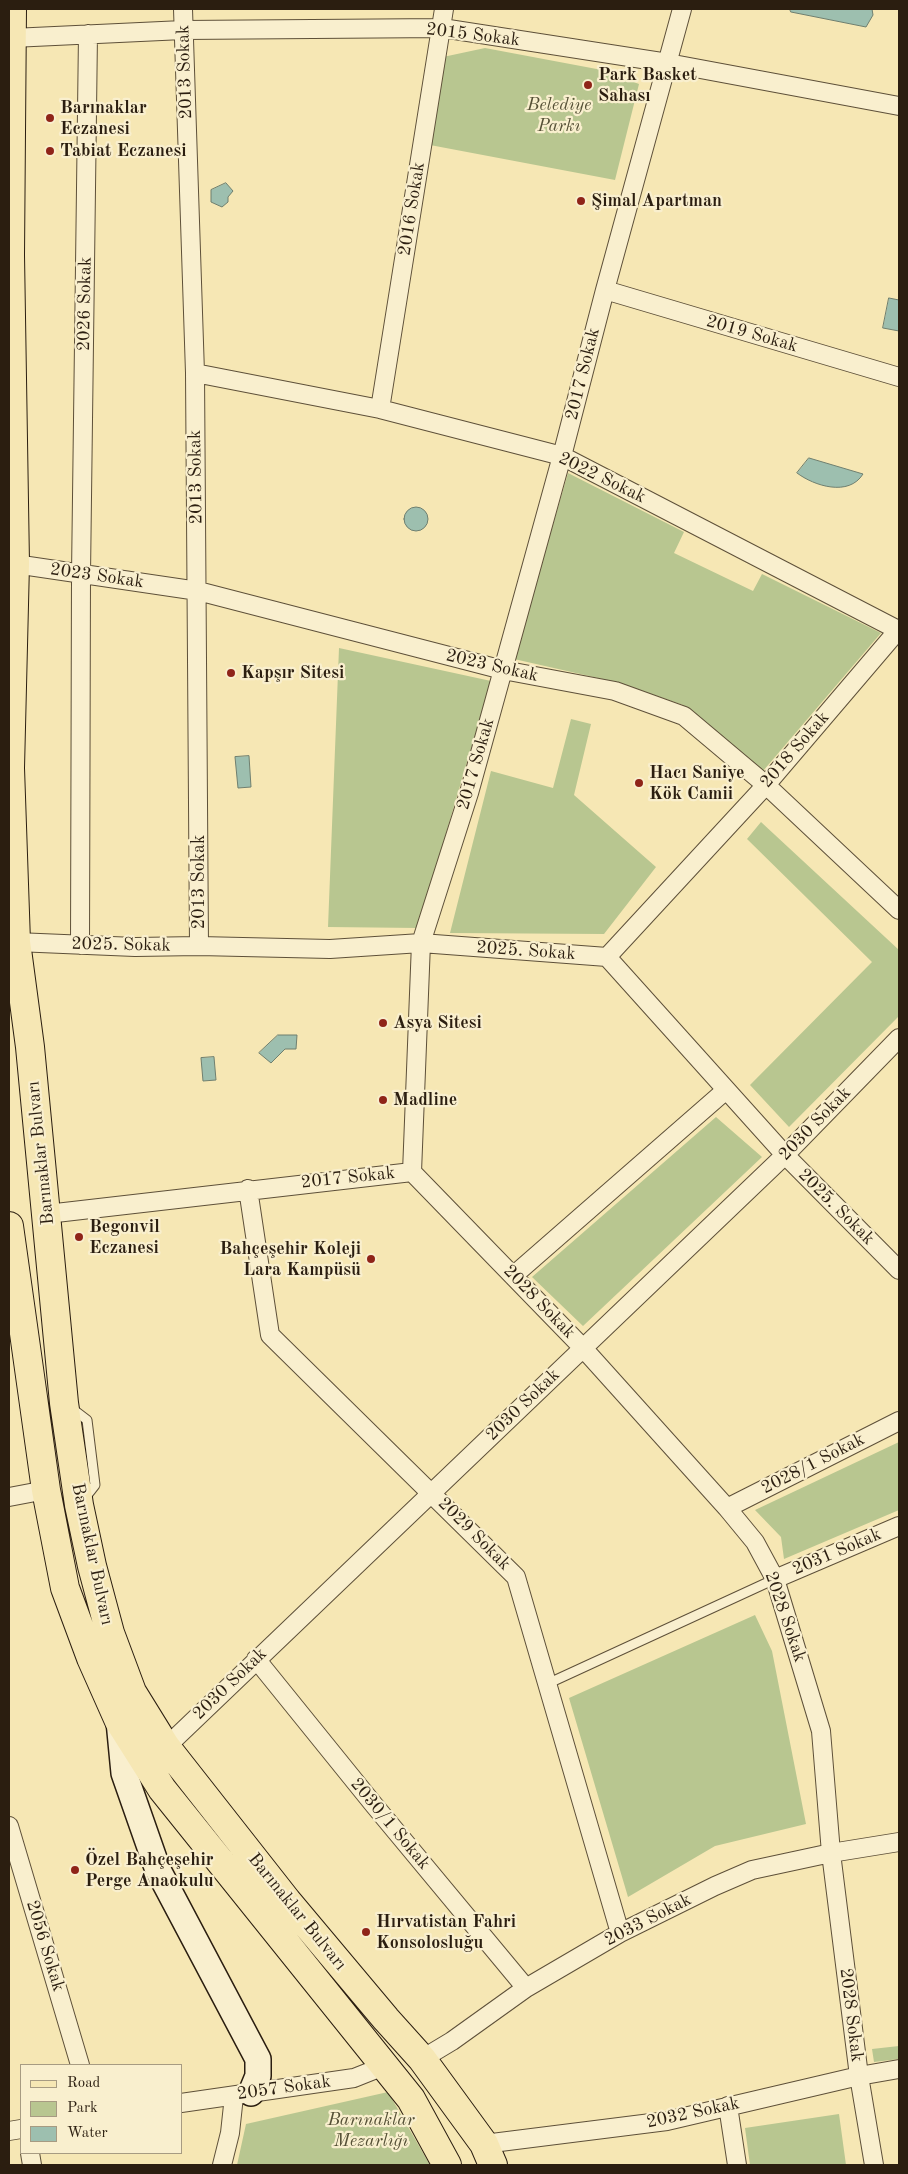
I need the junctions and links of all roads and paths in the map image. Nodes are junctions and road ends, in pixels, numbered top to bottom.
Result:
1 (12, 9) edge
2 (184, 9) edge
3 (444, 9) edge
4 (682, 9) edge
5 (442, 28) junction
6 (183, 30) junction
7 (88, 34) junction
8 (12, 38) junction
9 (668, 63) junction
10 (899, 106) edge
11 (605, 290) junction
12 (195, 372) junction
13 (899, 377) edge
14 (380, 409) junction
15 (562, 456) junction
16 (15, 564) junction
17 (81, 574) junction
18 (198, 591) junction
19 (899, 629) edge
20 (503, 670) junction
21 (766, 785) junction
22 (899, 910) edge
23 (13, 942) edge
24 (421, 943) junction
25 (80, 945) junction
26 (199, 946) junction
27 (607, 957) junction
28 (899, 1038) edge
29 (726, 1090) junction
30 (785, 1156) junction
31 (412, 1172) junction
32 (248, 1189) junction
33 (47, 1214) junction
34 (9, 1226) edge
35 (899, 1270) edge
36 (513, 1276) junction
37 (583, 1348) junction
38 (899, 1421) edge
39 (46, 1490) junction
40 (432, 1492) junction
41 (9, 1497) edge
42 (727, 1508) junction
43 (899, 1526) edge
44 (775, 1579) junction
45 (256, 1659) junction
46 (547, 1684) junction
47 (119, 1721) junction
48 (166, 1747) junction
49 (9, 1826) edge
50 (899, 1842) edge
51 (831, 1853) junction
52 (620, 1933) junction
53 (526, 1988) junction
54 (422, 2059) junction
55 (80, 2064) edge
56 (384, 2066) junction
57 (899, 2069) edge
58 (859, 2076) junction
59 (242, 2094) junction
60 (182, 2104) edge
61 (728, 2106) junction
62 (489, 2154) edge
63 (222, 2165) edge
64 (447, 2165) edge
65 (737, 2165) edge
66 (874, 2165) edge

1 - 8 main road, Barınaklar Bulvarı
2 - 6 street, 2013 Sokak
3 - 5 street, 2016 Sokak
4 - 9 street, 2017 Sokak
5 - 6 street, 2015 Sokak
5 - 9 street, 2015 Sokak
5 - 14 street, 2016 Sokak
6 - 7 street, 2015 Sokak
6 - 12 street, 2013 Sokak
7 - 8 street, 2015 Sokak
7 - 17 street, 2026 Sokak
8 - 16 main road, Barınaklar Bulvarı
9 - 10 street, 2015 Sokak
9 - 11 street, 2017 Sokak
11 - 13 street, 2019 Sokak
11 - 15 street, 2017 Sokak
12 - 14 street, 2022 Sokak
12 - 18 street, 2013 Sokak
14 - 15 street, 2022 Sokak
15 - 19 street, 2022 Sokak
15 - 20 street, 2017 Sokak
16 - 17 street, 2023 Sokak
16 - 23 main road, Barınaklar Bulvarı
17 - 18 street, 2023 Sokak
17 - 25 street, 2026 Sokak
18 - 20 street, 2023 Sokak
18 - 26 street, 2013 Sokak
19 - 21 street, 2018 Sokak
20 - 21 street, 2023 Sokak
20 - 24 street, 2017 Sokak
21 - 22 street, 2023 Sokak
21 - 27 street, 2018 Sokak
23 - 25 street, 2025. Sokak
23 - 33 main road, Barınaklar Bulvarı
24 - 26 street, 2025. Sokak
24 - 27 street, 2025. Sokak
24 - 31 street, 2017 Sokak
25 - 26 street, 2025. Sokak
27 - 29 street, 2025. Sokak
28 - 30 street, 2030 Sokak
29 - 30 street, 2025. Sokak
29 - 36 street
30 - 35 street, 2025. Sokak
30 - 37 street, 2030 Sokak
31 - 32 street, 2017 Sokak
31 - 36 street, 2028 Sokak
32 - 33 street, 2017 Sokak
32 - 40 street, 2029 Sokak
33 - 48 main road, Barınaklar Bulvarı
34 - 39 main road, Barınaklar Bulvarı
36 - 37 street, 2028 Sokak
37 - 40 street, 2030 Sokak
37 - 42 street, 2028 Sokak
38 - 42 street, 2028/1 Sokak
39 - 41 street
39 - 47 main road, Barınaklar Bulvarı
40 - 45 street, 2030 Sokak
40 - 46 street, 2029 Sokak
42 - 44 street, 2028 Sokak
43 - 44 street, 2031 Sokak
44 - 46 lane
44 - 51 street, 2028 Sokak
45 - 48 street, 2030 Sokak
45 - 53 street, 2030/1 Sokak
46 - 52 street, 2029 Sokak
47 - 56 main road, Barınaklar Bulvarı
47 - 59 street
48 - 54 main road, Barınaklar Bulvarı
49 - 55 street, 2056 Sokak
50 - 51 street, 2033 Sokak
51 - 52 street, 2033 Sokak
51 - 58 street, 2028 Sokak
52 - 53 street, 2033 Sokak
53 - 54 street, 2033 Sokak
54 - 56 street
54 - 62 main road, Barınaklar Bulvarı
56 - 59 street, 2057 Sokak
56 - 64 main road, Barınaklar Bulvarı
57 - 58 street, 2032 Sokak
58 - 61 street, 2032 Sokak
58 - 66 street, 2028 Sokak
59 - 60 street, 2057 Sokak
59 - 63 street
61 - 62 street, 2032 Sokak
61 - 65 street

